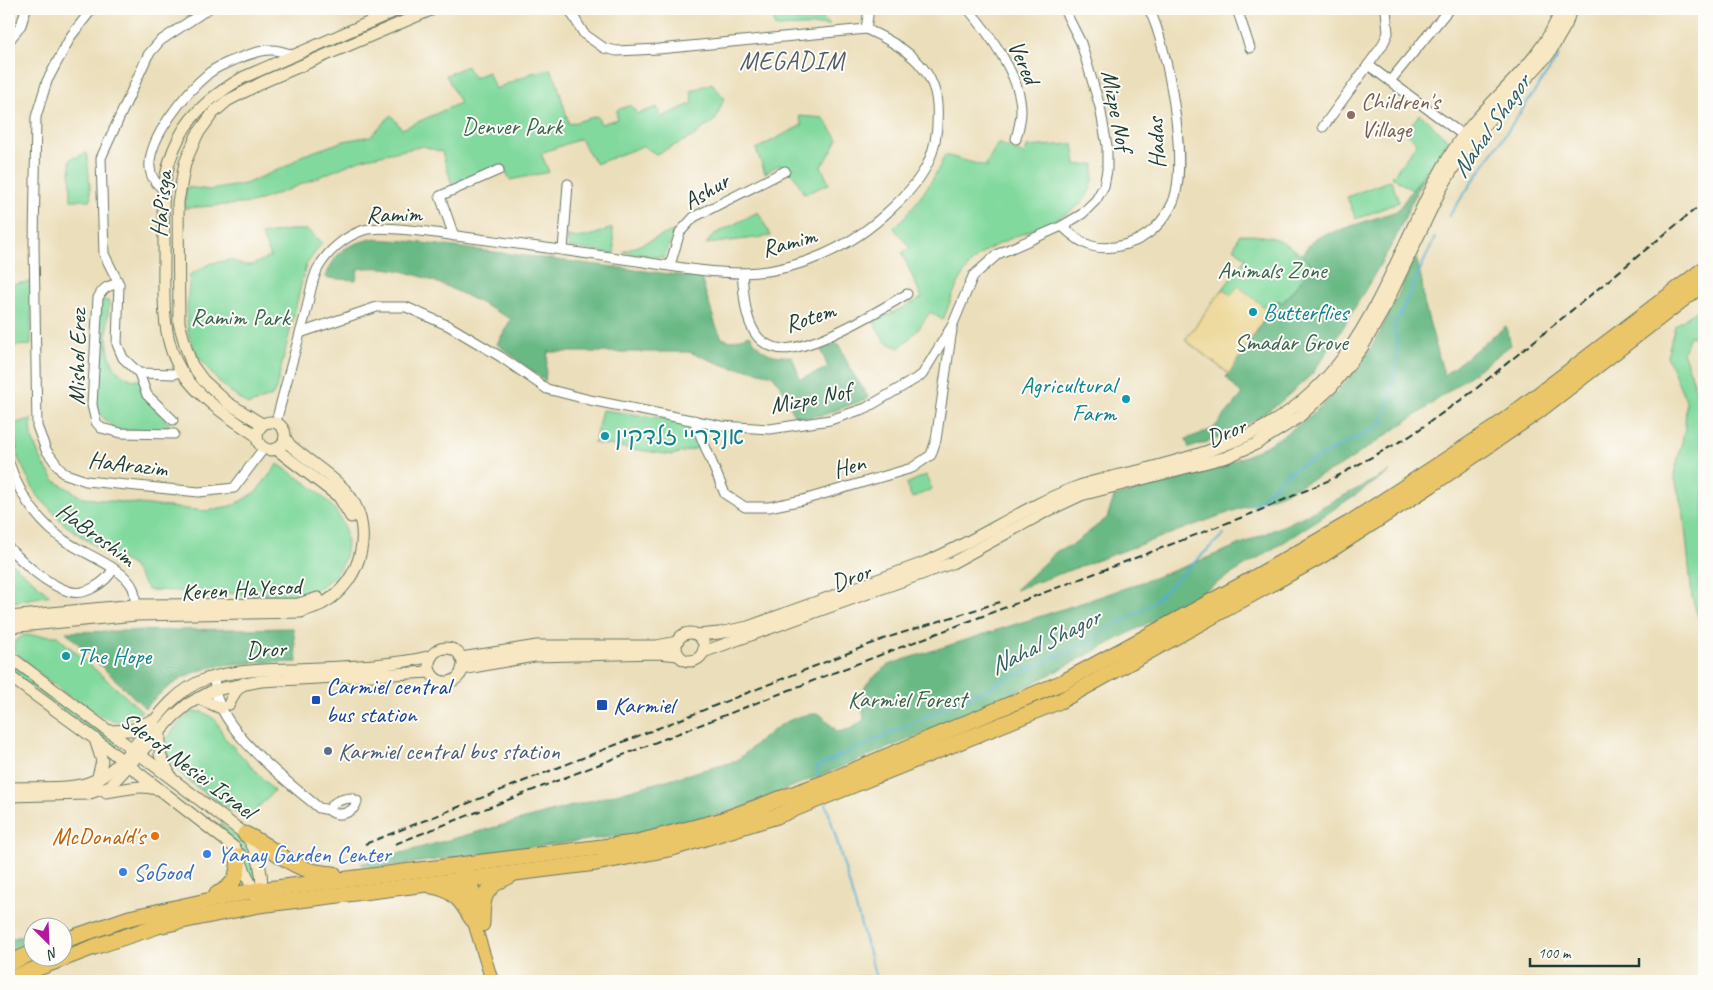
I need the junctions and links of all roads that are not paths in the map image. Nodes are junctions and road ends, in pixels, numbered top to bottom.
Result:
1 (26, 9) edge
2 (92, 9) edge
3 (208, 9) edge
4 (400, 9) edge
5 (433, 9) edge
6 (869, 9) edge
7 (968, 9) edge
8 (1064, 9) edge
9 (1149, 9) edge
10 (1237, 9) edge
11 (1386, 9) edge
12 (1449, 9) edge
13 (1561, 9) edge
14 (1571, 9) edge
15 (570, 10) edge
16 (866, 29) junction
17 (9, 41) edge
18 (1250, 48) dead end
19 (299, 61) junction
20 (1368, 65) junction
21 (1390, 81) junction
22 (1324, 127) dead end
23 (1467, 138) junction
24 (1016, 139) dead end
25 (499, 170) dead end
26 (785, 171) dead end
27 (568, 184) dead end
28 (164, 190) junction
29 (1062, 226) junction
30 (454, 236) junction
31 (563, 250) junction
32 (1704, 264) edge
33 (670, 265) junction
34 (1704, 269) edge
35 (742, 273) junction
36 (119, 284) junction
37 (1704, 285) edge
38 (907, 294) dead end
39 (1652, 317) junction
40 (953, 324) junction
41 (300, 333) junction
42 (192, 365) junction
43 (181, 371) junction
44 (138, 373) junction
45 (173, 420) dead end
46 (694, 420) junction
47 (276, 422) junction
48 (262, 424) junction
49 (174, 434) dead end
50 (256, 436) junction
51 (285, 438) junction
52 (264, 448) junction
53 (276, 449) junction
54 (9, 463) edge
55 (9, 548) edge
56 (113, 569) junction
57 (135, 610) junction
58 (9, 625) edge
59 (698, 635) junction
60 (676, 642) junction
61 (703, 652) junction
62 (678, 654) junction
63 (9, 656) edge
64 (432, 656) junction
65 (462, 663) junction
66 (376, 668) junction
67 (430, 672) junction
68 (9, 676) edge
69 (215, 676) junction
70 (244, 683) junction
71 (219, 689) junction
72 (198, 698) junction
73 (225, 706) junction
74 (156, 717) junction
75 (160, 729) junction
76 (109, 731) junction
77 (95, 739) junction
78 (135, 751) junction
79 (125, 763) junction
80 (172, 778) junction
81 (96, 780) junction
82 (9, 788) edge
83 (160, 790) junction
84 (823, 790) junction
85 (87, 794) junction
86 (9, 796) edge
87 (330, 810) dead end
88 (245, 834) junction
89 (239, 856) junction
90 (517, 873) junction
91 (465, 874) junction
92 (376, 876) junction
93 (414, 885) junction
94 (257, 890) junction
95 (204, 900) junction
96 (260, 905) junction
97 (477, 921) junction
98 (72, 938) edge
99 (22, 957) edge
100 (9, 963) edge
101 (9, 979) edge
102 (493, 981) edge

1 - 17 street
2 - 52 street, HaArazim
3 - 36 street
4 - 19 street, HaPisga
5 - 19 street, HaPisga
6 - 16 street
7 - 24 street, Vered
8 - 29 street, Mizpe Nof
9 - 29 street, Hadas
10 - 18 street
11 - 20 street
12 - 21 street
13 - 23 street, Dror
14 - 23 street, Dror
15 - 16 street, Ramim
16 - 35 street, Ramim
19 - 28 street, HaPisga
19 - 28 street, HaPisga
19 - 42 street, HaPisga
20 - 21 street
20 - 22 street
21 - 23 street
23 - 59 street, Dror
23 - 61 street, Dror
25 - 30 street
26 - 33 street, Ashur
27 - 31 street
28 - 43 street, HaPisga
29 - 40 street, Mizpe Nof
30 - 31 street, Ramim
30 - 41 street, Ramim
31 - 33 street, Ramim
32 - 39 highway
33 - 35 street, Ramim
34 - 39 highway
35 - 38 street, Rotem
36 - 44 street
36 - 49 street, Mishol Erez
37 - 39 highway
39 - 84 highway
40 - 46 street, Mizpe Nof
40 - 46 street, Hen
41 - 46 street, Mizpe Nof
41 - 47 street, Ramim
42 - 43 street
42 - 48 street, HaPisga
43 - 44 street
43 - 50 street, HaPisga
44 - 45 street
47 - 48 street
47 - 51 street
48 - 50 street
50 - 52 street
51 - 53 street
51 - 57 street, Keren HaYesod
52 - 53 street
53 - 57 street, Keren HaYesod
54 - 56 street, HaBroshim
55 - 56 street
56 - 57 street, HaBroshim
57 - 58 street, Keren HaYesod
59 - 60 street
59 - 61 street
60 - 62 street
60 - 65 street
61 - 62 street
62 - 65 street
63 - 76 street, Sderot Nesiei Israel
64 - 65 street
64 - 66 street, Dror
64 - 67 street
65 - 67 street
66 - 67 street, Dror
66 - 69 street, Dror
66 - 70 street, Dror
68 - 77 street, Sderot Nesiei Israel
69 - 71 street
69 - 74 street, Dror
70 - 71 street, Dror
70 - 73 street
71 - 72 street, Dror
71 - 73 street
72 - 73 street
72 - 75 street, Dror
73 - 87 street
74 - 76 street
74 - 78 street, Dror
75 - 78 street, Dror
75 - 80 street
76 - 78 street, Sderot Nesiei Israel
77 - 79 street, Sderot Nesiei Israel
77 - 81 street
78 - 79 street
78 - 80 street, Sderot Nesiei Israel
79 - 81 street
79 - 83 street, Sderot Nesiei Israel
79 - 85 street
80 - 88 street, Sderot Nesiei Israel
81 - 82 street
83 - 85 street
83 - 89 street, Sderot Nesiei Israel
84 - 90 highway
84 - 91 highway
85 - 86 street
88 - 92 highway
88 - 94 street, Sderot Nesiei Israel
89 - 94 street, Sderot Nesiei Israel
89 - 95 highway
90 - 91 highway
90 - 97 highway
91 - 92 highway
91 - 93 highway
91 - 97 main road
92 - 94 highway
93 - 96 highway
93 - 97 highway
94 - 95 highway
94 - 96 street, Sderot Nesiei Israel
95 - 98 highway
96 - 101 highway
97 - 102 main road
99 - 100 highway

